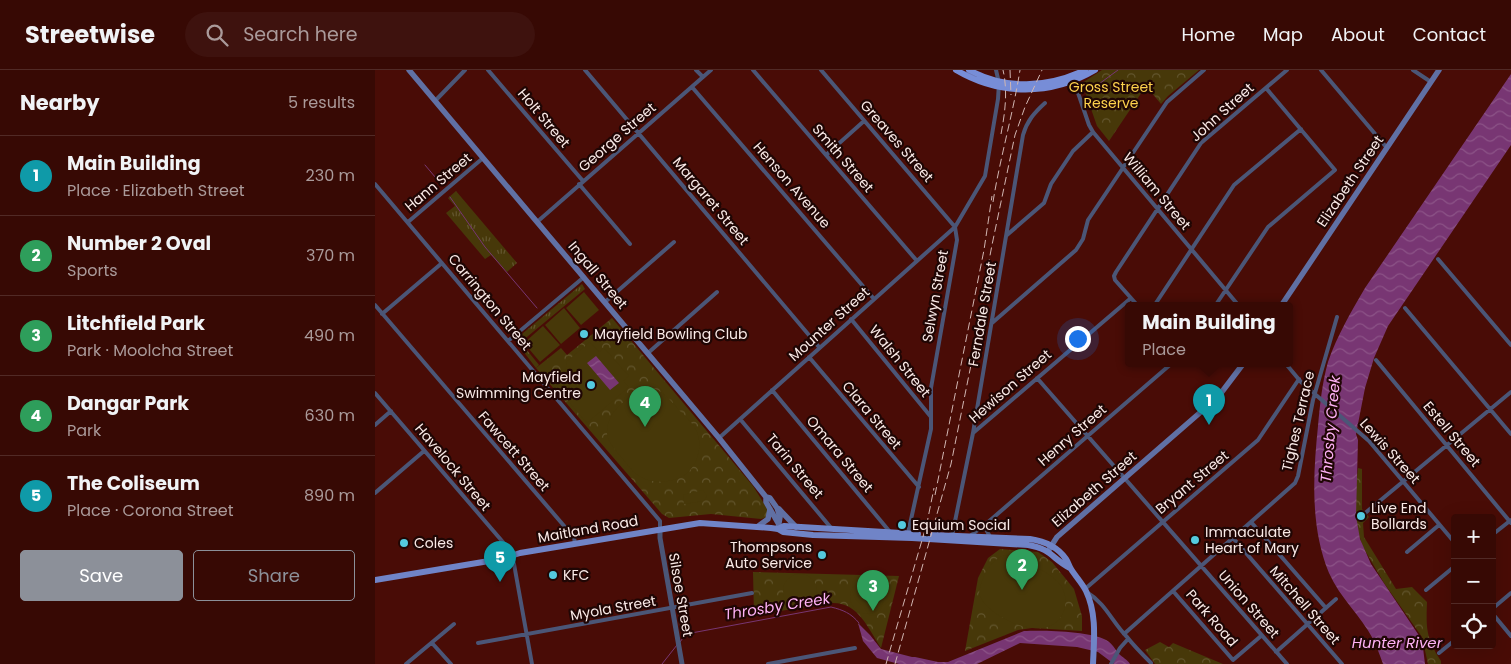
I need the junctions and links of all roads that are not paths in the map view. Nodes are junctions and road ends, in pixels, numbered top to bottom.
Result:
1 (409, 70) edge
2 (465, 70) edge
3 (489, 70) edge
4 (585, 70) edge
5 (696, 70) edge
6 (711, 70) edge
7 (753, 70) edge
8 (821, 70) edge
9 (956, 70) edge
10 (969, 70) edge
11 (996, 70) edge
12 (1085, 70) edge
13 (1095, 70) edge
14 (1204, 70) edge
15 (1287, 70) edge
16 (1321, 70) edge
17 (1413, 70) edge
18 (1439, 70) edge
19 (703, 78) junction
20 (981, 80) junction
21 (1074, 81) junction
22 (1431, 82) junction
23 (1047, 86) junction
24 (692, 87) junction
25 (1266, 88) junction
26 (435, 101) junction
27 (1045, 103) dead end
28 (864, 121) junction
29 (1301, 129) junction
30 (1093, 132) junction
31 (638, 133) junction
32 (1387, 148) junction
33 (826, 155) junction
34 (483, 158) junction
35 (1123, 168) junction
36 (581, 183) junction
37 (375, 184) edge
38 (1157, 209) junction
39 (408, 222) junction
40 (537, 222) junction
41 (955, 227) junction
42 (1007, 235) junction
43 (675, 242) dead end
44 (630, 244) dead end
45 (1192, 250) junction
46 (1439, 259) dead end
47 (917, 260) junction
48 (442, 263) junction
49 (584, 277) junction
50 (1226, 290) junction
51 (717, 292) dead end
52 (1131, 298) junction
53 (874, 299) junction
54 (605, 302) junction
55 (1126, 302) edge
56 (1134, 302) edge
57 (1157, 302) edge
58 (1218, 302) edge
59 (1236, 302) edge
60 (1284, 302) edge
61 (1125, 303) edge
62 (375, 305) edge
63 (1405, 308) dead end
64 (379, 312) edge
65 (1337, 318) dead end
66 (851, 319) junction
67 (993, 323) junction
68 (508, 341) junction
69 (1511, 345) edge
70 (819, 348) junction
71 (648, 353) junction
72 (809, 357) junction
73 (1376, 360) dead end
74 (1168, 367) edge
75 (1241, 367) edge
76 (1288, 367) edge
77 (1037, 378) junction
78 (1301, 382) junction
79 (772, 390) junction
80 (1511, 392) edge
81 (375, 393) edge
82 (1490, 409) junction
83 (391, 411) junction
84 (931, 417) junction
85 (740, 419) junction
86 (375, 425) edge
87 (973, 433) junction
88 (1511, 434) edge
89 (1087, 437) junction
90 (719, 438) junction
91 (1447, 446) junction
92 (425, 451) junction
93 (1125, 479) junction
94 (1403, 482) junction
95 (919, 487) junction
96 (375, 493) edge
97 (773, 508) junction
98 (1364, 514) dead end
99 (1511, 521) edge
100 (1162, 522) junction
101 (1251, 522) junction
102 (987, 523) junction
103 (1439, 525) junction
104 (778, 526) junction
105 (757, 527) junction
106 (796, 527) junction
107 (660, 529) junction
108 (832, 529) junction
109 (890, 532) junction
110 (1496, 532) edge
111 (911, 535) junction
112 (947, 537) junction
113 (969, 537) junction
114 (990, 537) junction
115 (1233, 538) junction
116 (1451, 538) edge
117 (575, 544) junction
118 (1049, 548) junction
119 (1407, 552) dead end
120 (511, 556) junction
121 (1201, 566) junction
122 (1451, 570) edge
123 (375, 580) edge
124 (1086, 590) junction
125 (1426, 590) dead end
126 (1173, 591) junction
127 (752, 593) dead end
128 (1511, 593) edge
129 (1337, 599) dead end
130 (1496, 606) edge
131 (672, 608) junction
132 (1327, 608) junction
133 (1496, 618) edge
134 (454, 624) dead end
135 (1307, 624) junction
136 (1124, 634) junction
137 (526, 635) junction
138 (1261, 636) junction
139 (1511, 636) edge
140 (1128, 639) junction
141 (432, 643) junction
142 (478, 643) dead end
143 (1451, 643) edge
144 (855, 648) dead end
145 (1276, 652) junction
146 (1439, 653) dead end
147 (1112, 663) edge
148 (1151, 663) edge
149 (407, 664) edge
150 (451, 664) edge
151 (532, 664) edge
152 (682, 664) edge
153 (768, 664) edge
154 (1093, 664) edge
155 (1287, 664) edge
156 (1342, 664) edge

1 - 26 main road, Ingall Street
2 - 26 street
3 - 36 street, Holt Street
4 - 31 street, Margaret Street
5 - 19 street
6 - 19 street, George Street
7 - 33 street, Smith Street
8 - 28 street, Greaves Street
9 - 20 highway
10 - 20 highway
11 - 41 street
12 - 23 highway
13 - 21 highway
14 - 35 street
15 - 25 street, John Street
16 - 32 street
17 - 22 street
18 - 22 main road, Elizabeth Street
19 - 24 street, George Street
20 - 23 highway
21 - 23 highway
21 - 30 street, William Street
22 - 32 main road, Elizabeth Street
24 - 31 street, George Street
24 - 53 street, Henson Avenue
25 - 29 street
25 - 38 street, John Street
26 - 34 main road, Ingall Street
27 - 42 street, Ferndale Street
28 - 33 street
28 - 41 street, Greaves Street
29 - 45 street
29 - 50 street
30 - 35 street, William Street
30 - 42 street
31 - 36 street, George Street
31 - 70 street, Margaret Street
32 - 60 main road, Elizabeth Street
33 - 47 street, Smith Street
34 - 39 street, Hann Street
34 - 40 main road, Ingall Street
35 - 38 street, William Street
35 - 67 street
36 - 40 street, George Street
36 - 44 street, Holt Street
37 - 39 street, Carrington Street
38 - 45 street, William Street
38 - 52 street, John Street
39 - 48 street, Carrington Street
40 - 49 main road, Ingall Street
41 - 47 street, Mounter Street
41 - 84 street, Selwyn Street
42 - 67 street, Ferndale Street
43 - 54 street
45 - 50 street, William Street
45 - 57 street
46 - 69 street
47 - 53 street, Mounter Street
48 - 64 street
48 - 68 street, Carrington Street
49 - 54 main road, Ingall Street
49 - 68 street
50 - 58 street
50 - 59 street, William Street
51 - 71 street
52 - 55 street, Hewison Street
52 - 56 street
53 - 66 street, Mounter Street
54 - 71 main road, Ingall Street
61 - 77 street, Hewison Street
62 - 64 street, Fawcett Street
63 - 82 street
64 - 117 street, Fawcett Street
65 - 101 street, Tighes Terrace
66 - 70 street, Mounter Street
66 - 84 street, Walsh Street
67 - 87 street, Ferndale Street
68 - 107 street, Carrington Street
70 - 72 street, Mounter Street
71 - 90 main road, Ingall Street
72 - 79 street, Mounter Street
72 - 95 street, Clara Street
73 - 91 street, Estell Street
74 - 89 street, Henry Street
75 - 93 main road, Elizabeth Street
76 - 78 street
77 - 87 street, Hewison Street
77 - 89 street, Union Street
78 - 94 street, Lewis Street
78 - 100 street, Bryant Street
79 - 85 street, Mounter Street
79 - 109 street, Omara Street
80 - 82 street
81 - 83 street, Havelock Street
82 - 88 street
82 - 91 street
83 - 86 street
83 - 92 street, Havelock Street
84 - 95 street, Selwyn Street
85 - 90 street, Mounter Street
85 - 108 street, Tarin Street
87 - 112 street, Ferndale Street
89 - 93 street, Union Street
89 - 102 street, Henry Street
90 - 97 main road, Ingall Street
91 - 94 street
91 - 99 street, Estell Street
92 - 96 street
92 - 120 street, Havelock Street
93 - 100 street, Union Street
93 - 118 main road, Elizabeth Street
94 - 98 street
94 - 103 street, Lewis Street
95 - 111 street, Selwyn Street
97 - 104 main road
97 - 105 main road
97 - 106 main road, Ingall Street
99 - 110 street
100 - 121 street, Union Street
100 - 124 street, Bryant Street
101 - 115 street, Tighes Terrace
101 - 132 street
102 - 113 street, Henry Street
102 - 114 street
103 - 116 street, Lewis Street
103 - 119 street
104 - 105 main road, Maitland Road
104 - 106 main road, Maitland Road
104 - 111 main road, Maitland Road
105 - 107 main road, Maitland Road
106 - 108 main road, Maitland Road
107 - 117 main road, Maitland Road
107 - 131 street, Silsoe Street
108 - 109 main road, Maitland Road
109 - 111 main road, Maitland Road
111 - 112 main road, Maitland Road
112 - 113 main road, Maitland Road
112 - 118 main road, Maitland Road
113 - 114 main road, Maitland Road
114 - 118 main road, Maitland Road
115 - 121 street, Tighes Terrace
115 - 135 street, Mitchell Street
117 - 120 main road, Maitland Road
118 - 124 main road, Maitland Road
120 - 123 main road, Maitland Road
120 - 137 street
121 - 126 street, Tighes Terrace
121 - 138 street, Union Street
122 - 125 street
124 - 136 street
124 - 154 main road, Maitland Road
126 - 136 street, Tighes Terrace
126 - 138 street, Park Road
127 - 131 street, Myola Street
128 - 130 street
129 - 132 street
131 - 137 street, Myola Street
131 - 152 street, Silsoe Street
132 - 135 street
133 - 139 street
134 - 141 street
135 - 145 street
135 - 156 street, Mitchell Street
136 - 140 street
137 - 142 street, Myola Street
137 - 151 street
138 - 145 street, Union Street
140 - 147 street
140 - 148 street
141 - 149 street
141 - 150 street
143 - 146 street
144 - 153 street
145 - 155 street, Union Street

